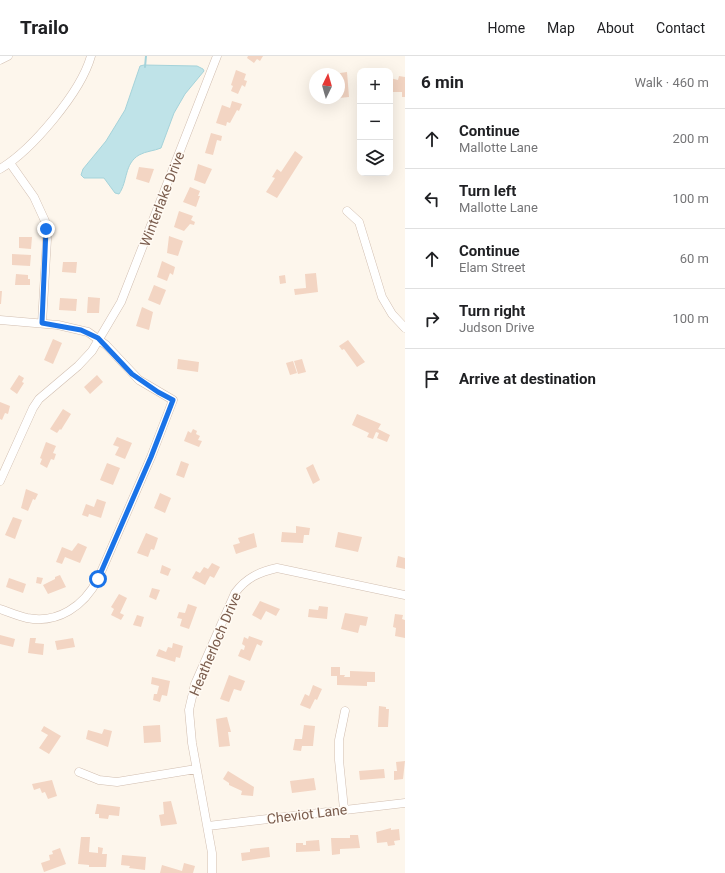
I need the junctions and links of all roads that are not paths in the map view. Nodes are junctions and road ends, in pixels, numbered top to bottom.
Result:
1 (8, 56) edge
2 (91, 56) edge
3 (217, 56) edge
4 (0, 60) edge
5 (10, 163) junction
6 (0, 169) edge
7 (348, 211) dead end
8 (0, 320) edge
9 (42, 323) junction
10 (405, 328) edge
11 (98, 338) junction
12 (0, 480) edge
13 (405, 595) edge
14 (0, 610) edge
15 (345, 711) dead end
16 (196, 769) junction
17 (79, 772) dead end
18 (405, 802) edge
19 (344, 809) junction
20 (208, 826) junction
21 (212, 873) edge

1 - 4 street
2 - 5 street
3 - 11 street, Winterlake Drive
5 - 6 street
5 - 9 street
7 - 10 street
8 - 9 street
9 - 11 street
11 - 12 street, Winterlake Drive
11 - 14 street
13 - 16 street, Heatherloch Drive
15 - 19 street
16 - 17 street
16 - 20 street, Heatherloch Drive
18 - 19 street, Cheviot Lane
19 - 20 street, Cheviot Lane
20 - 21 street, Heatherloch Drive

